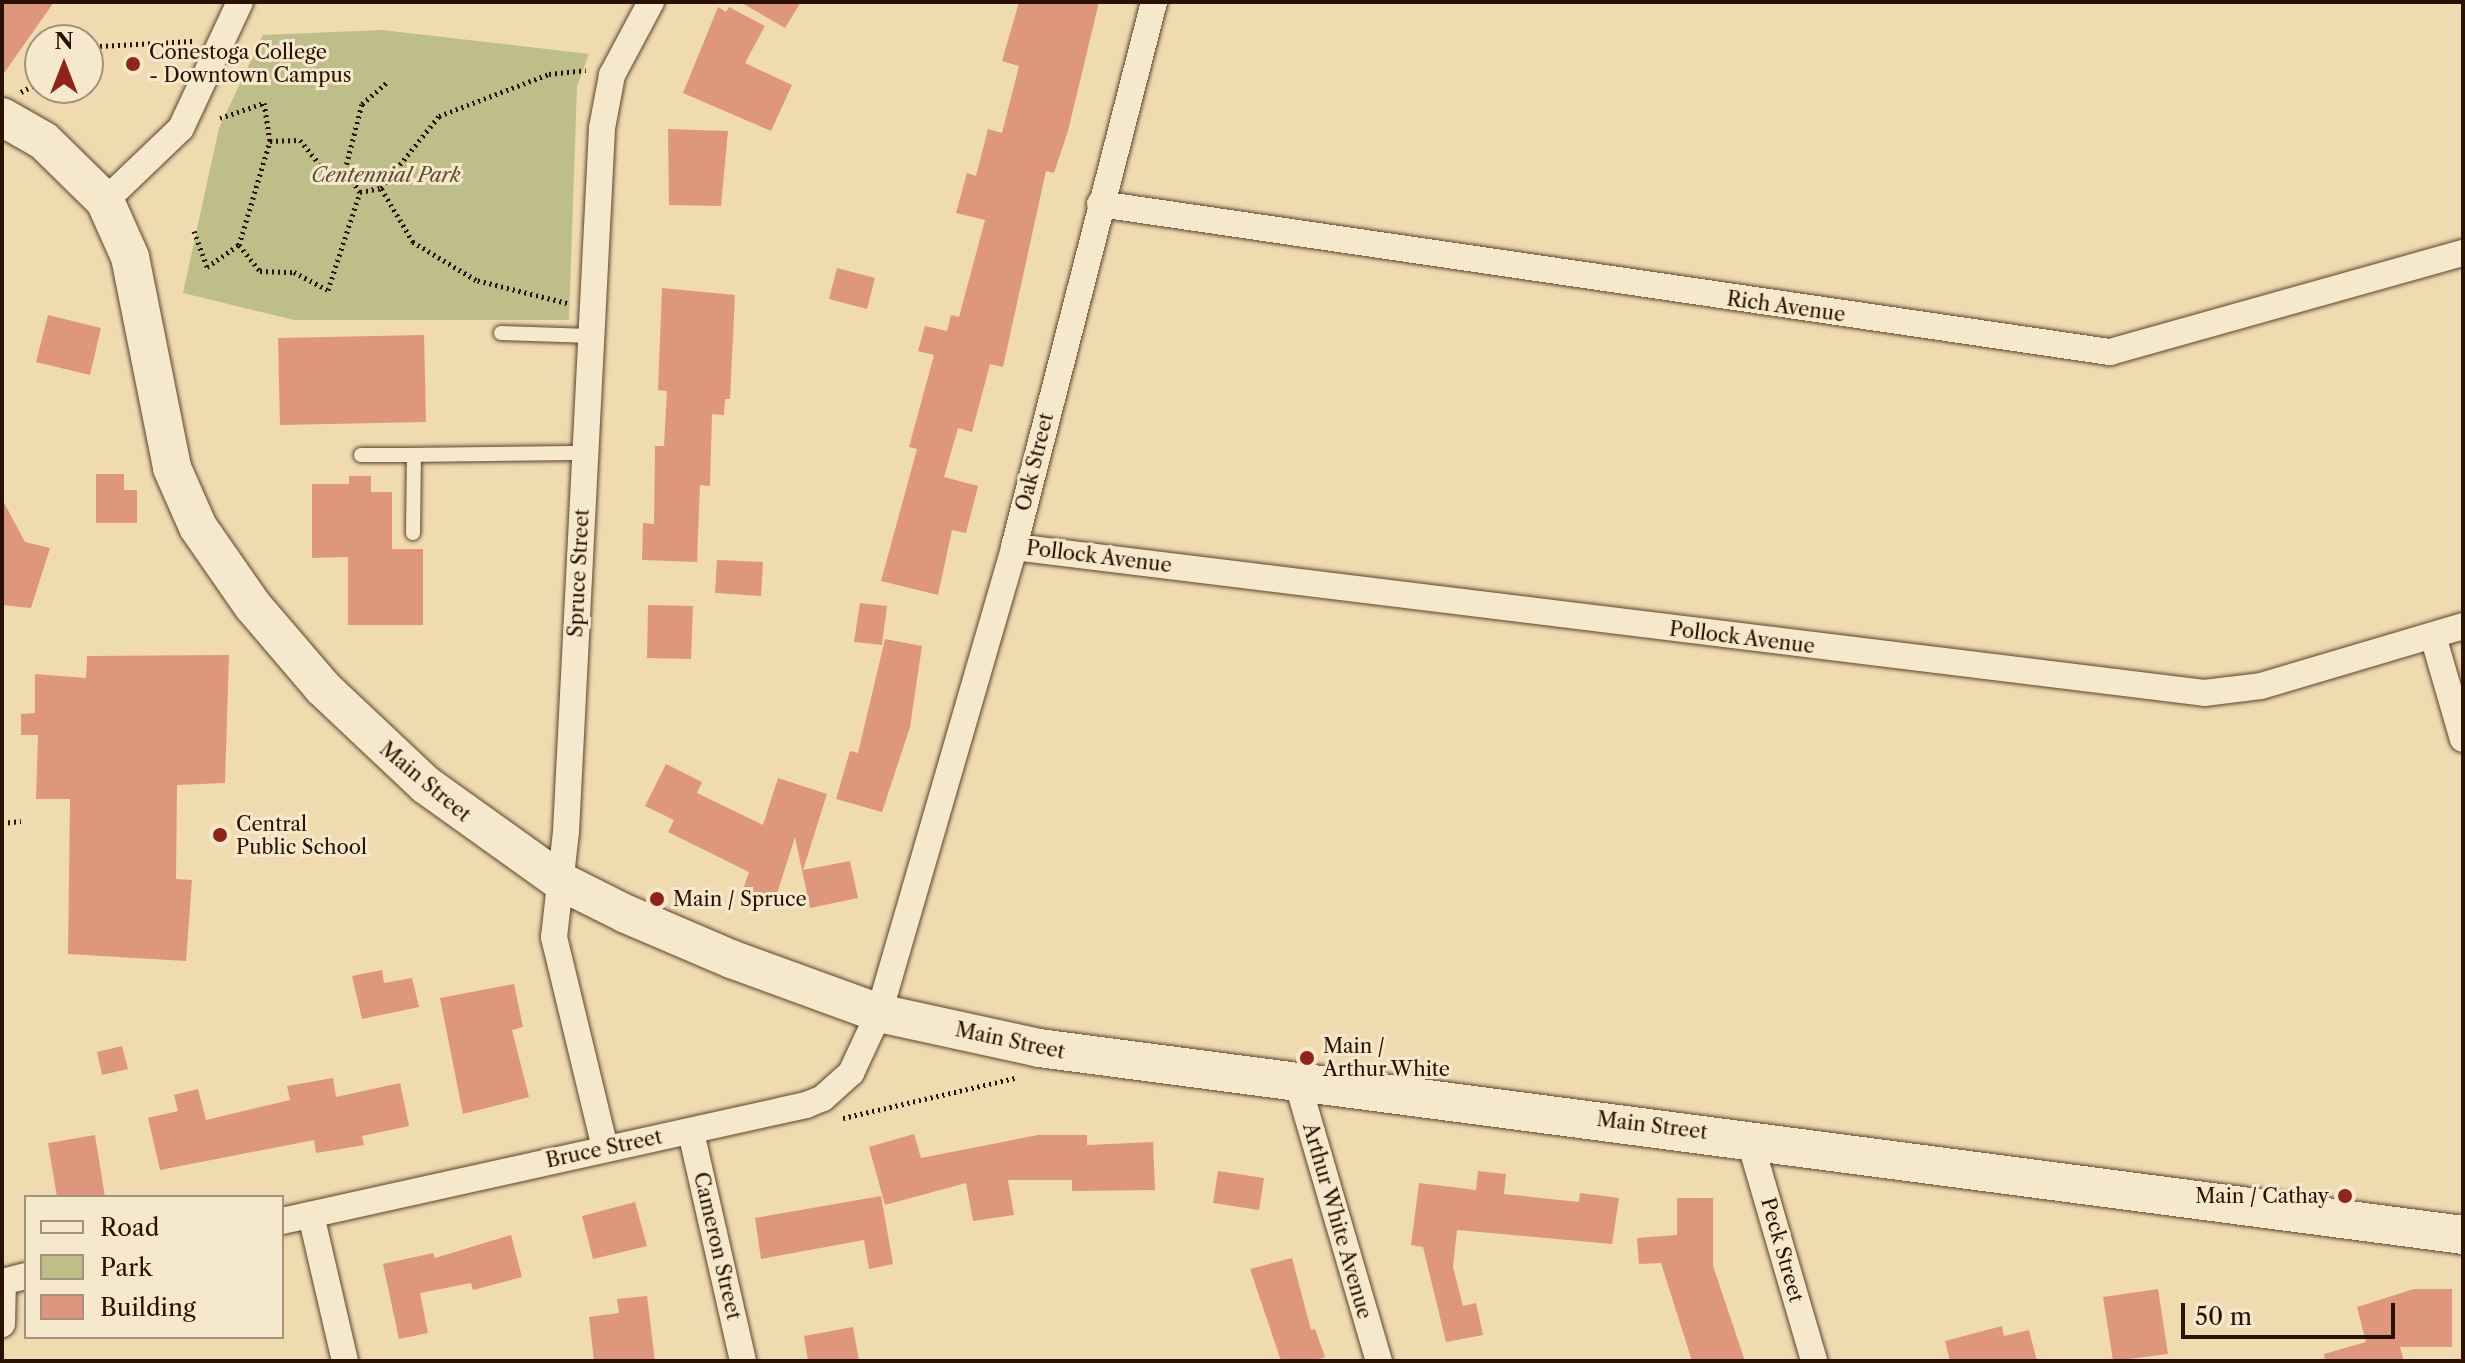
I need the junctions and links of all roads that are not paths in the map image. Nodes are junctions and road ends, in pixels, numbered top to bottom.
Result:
1 (240, 2) edge
2 (651, 2) edge
3 (1154, 2) edge
4 (2, 117) edge
5 (105, 201) junction
6 (1100, 204) junction
7 (2463, 253) edge
8 (501, 333) dead end
9 (591, 336) junction
10 (585, 453) junction
11 (361, 455) dead end
12 (414, 455) junction
13 (413, 533) dead end
14 (1014, 547) junction
15 (2463, 626) edge
16 (2433, 636) junction
17 (2463, 739) edge
18 (560, 881) junction
19 (879, 1013) junction
20 (1297, 1081) junction
21 (691, 1132) junction
22 (1749, 1138) junction
23 (605, 1148) junction
24 (311, 1215) junction
25 (284, 1221) edge
26 (2463, 1235) edge
27 (24, 1276) edge
28 (2, 1282) edge
29 (2, 1324) edge
30 (345, 1361) edge
31 (743, 1361) edge
32 (1379, 1361) edge
33 (1814, 1361) edge

1 - 5 street
2 - 9 street, Spruce Street
3 - 6 street, Oak Street
4 - 5 main road, Main Street
5 - 18 main road, Main Street
6 - 7 street, Rich Avenue
6 - 14 street, Oak Street
8 - 9 lane
9 - 10 street, Spruce Street
10 - 12 lane
10 - 18 street, Spruce Street
11 - 12 lane
12 - 13 lane
14 - 16 street, Pollock Avenue
14 - 19 street, Oak Street
15 - 16 street, Pollock Avenue
16 - 17 street
18 - 19 main road, Main Street
18 - 23 street, Spruce Street
19 - 20 main road, Main Street
19 - 21 street, Bruce Street
20 - 22 main road, Main Street
20 - 32 street, Arthur White Avenue
21 - 23 street, Bruce Street
21 - 31 street, Cameron Street
22 - 26 main road, Main Street
22 - 33 street, Peck Street
23 - 24 street, Bruce Street
24 - 25 street, Bruce Street
24 - 30 street
27 - 28 street
28 - 29 street

